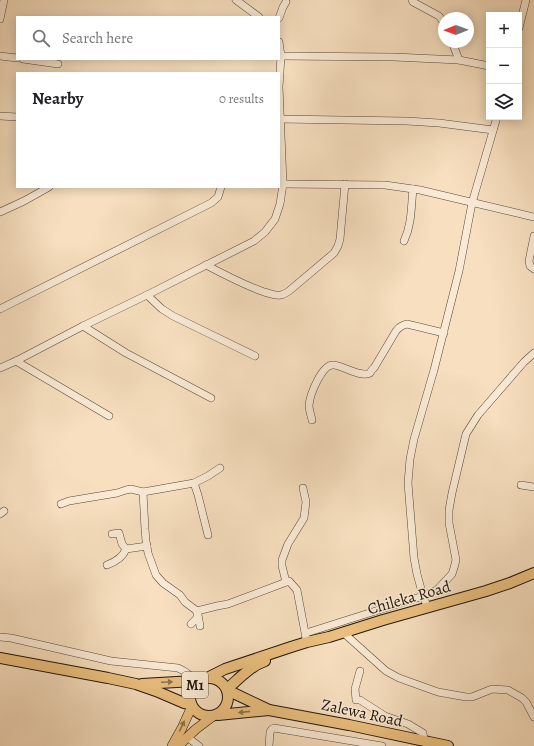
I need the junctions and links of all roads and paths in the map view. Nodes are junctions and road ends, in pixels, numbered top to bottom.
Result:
1 (4, 0) edge
2 (236, 0) edge
3 (412, 0) edge
4 (526, 0) edge
5 (286, 2) dead end
6 (438, 15) edge
7 (258, 16) edge
8 (280, 16) edge
9 (522, 16) edge
10 (0, 19) edge
11 (455, 48) edge
12 (280, 49) edge
13 (0, 56) edge
14 (16, 58) edge
15 (30, 60) edge
16 (280, 60) edge
17 (460, 60) junction
18 (58, 64) dead end
19 (486, 65) edge
20 (279, 72) edge
21 (0, 116) edge
22 (16, 117) edge
23 (280, 119) edge
24 (496, 120) edge
25 (493, 130) junction
26 (283, 184) junction
27 (345, 184) junction
28 (47, 188) edge
29 (221, 188) edge
30 (413, 189) junction
31 (472, 203) junction
32 (0, 212) edge
33 (534, 217) edge
34 (534, 236) edge
35 (404, 241) dead end
36 (206, 265) junction
37 (534, 269) edge
38 (147, 295) junction
39 (0, 309) edge
40 (83, 326) junction
41 (444, 333) junction
42 (534, 353) edge
43 (254, 356) dead end
44 (16, 361) junction
45 (0, 368) edge
46 (211, 398) dead end
47 (109, 416) dead end
48 (312, 420) dead end
49 (220, 468) dead end
50 (194, 483) junction
51 (521, 485) dead end
52 (534, 487) edge
53 (303, 488) dead end
54 (143, 492) junction
55 (61, 504) dead end
56 (112, 534) dead end
57 (208, 535) dead end
58 (147, 546) junction
59 (126, 548) junction
60 (107, 565) dead end
61 (534, 573) edge
62 (534, 578) edge
63 (286, 582) junction
64 (423, 596) junction
65 (428, 608) junction
66 (197, 613) junction
67 (191, 624) dead end
68 (200, 626) dead end
69 (346, 636) junction
70 (0, 637) edge
71 (306, 638) junction
72 (0, 658) edge
73 (360, 671) dead end
74 (200, 680) junction
75 (136, 684) junction
76 (227, 689) junction
77 (192, 705) junction
78 (269, 710) junction
79 (215, 716) junction
80 (534, 717) edge
81 (187, 737) junction
82 (424, 741) junction
83 (172, 746) edge
84 (178, 746) edge
85 (199, 746) edge
86 (269, 746) edge
87 (382, 746) edge
88 (448, 746) edge

1 - 10 street
2 - 7 street
3 - 6 street
4 - 9 street
5 - 8 street
11 - 17 street
12 - 17 street
13 - 14 street
15 - 18 street
16 - 20 street
17 - 19 street
21 - 22 street
23 - 25 street
23 - 26 street
24 - 25 street
25 - 31 street
26 - 27 street
26 - 36 street
27 - 30 street
27 - 36 street
28 - 32 street
29 - 39 street
30 - 31 street
30 - 35 street
31 - 33 street
31 - 41 street
34 - 37 street
36 - 38 street
38 - 40 street
38 - 43 street
40 - 44 street
40 - 46 street
41 - 48 street
41 - 64 street
42 - 64 street
44 - 45 street
44 - 47 street
49 - 50 street
50 - 54 street
50 - 57 street
51 - 52 street
53 - 63 street
54 - 55 street
54 - 58 street
56 - 59 street
58 - 59 street
58 - 66 street
59 - 60 street
61 - 65 highway, Chileka Road
62 - 69 highway
63 - 66 street
63 - 71 street
64 - 65 street
64 - 71 street
65 - 71 highway, Chileka Road
66 - 67 street
66 - 68 street
69 - 76 highway
69 - 80 street
70 - 74 street
71 - 74 highway, Chileka Road
72 - 75 highway, M1
73 - 82 street
75 -> 74 highway, M1
74 - 76 highway, M1
74 - 77 highway, M1
75 - 77 highway, M1
76 - 78 highway, Zalewa Road / M1
76 - 79 highway, M1
77 - 79 highway, M1
83 -> 77 main road
78 -> 79 highway, Zalewa Road / M1
78 - 82 highway, Zalewa Road / M1
79 - 81 main road
81 - 84 main road
81 - 85 street
82 - 88 highway, Zalewa Road / M1
86 - 87 street

